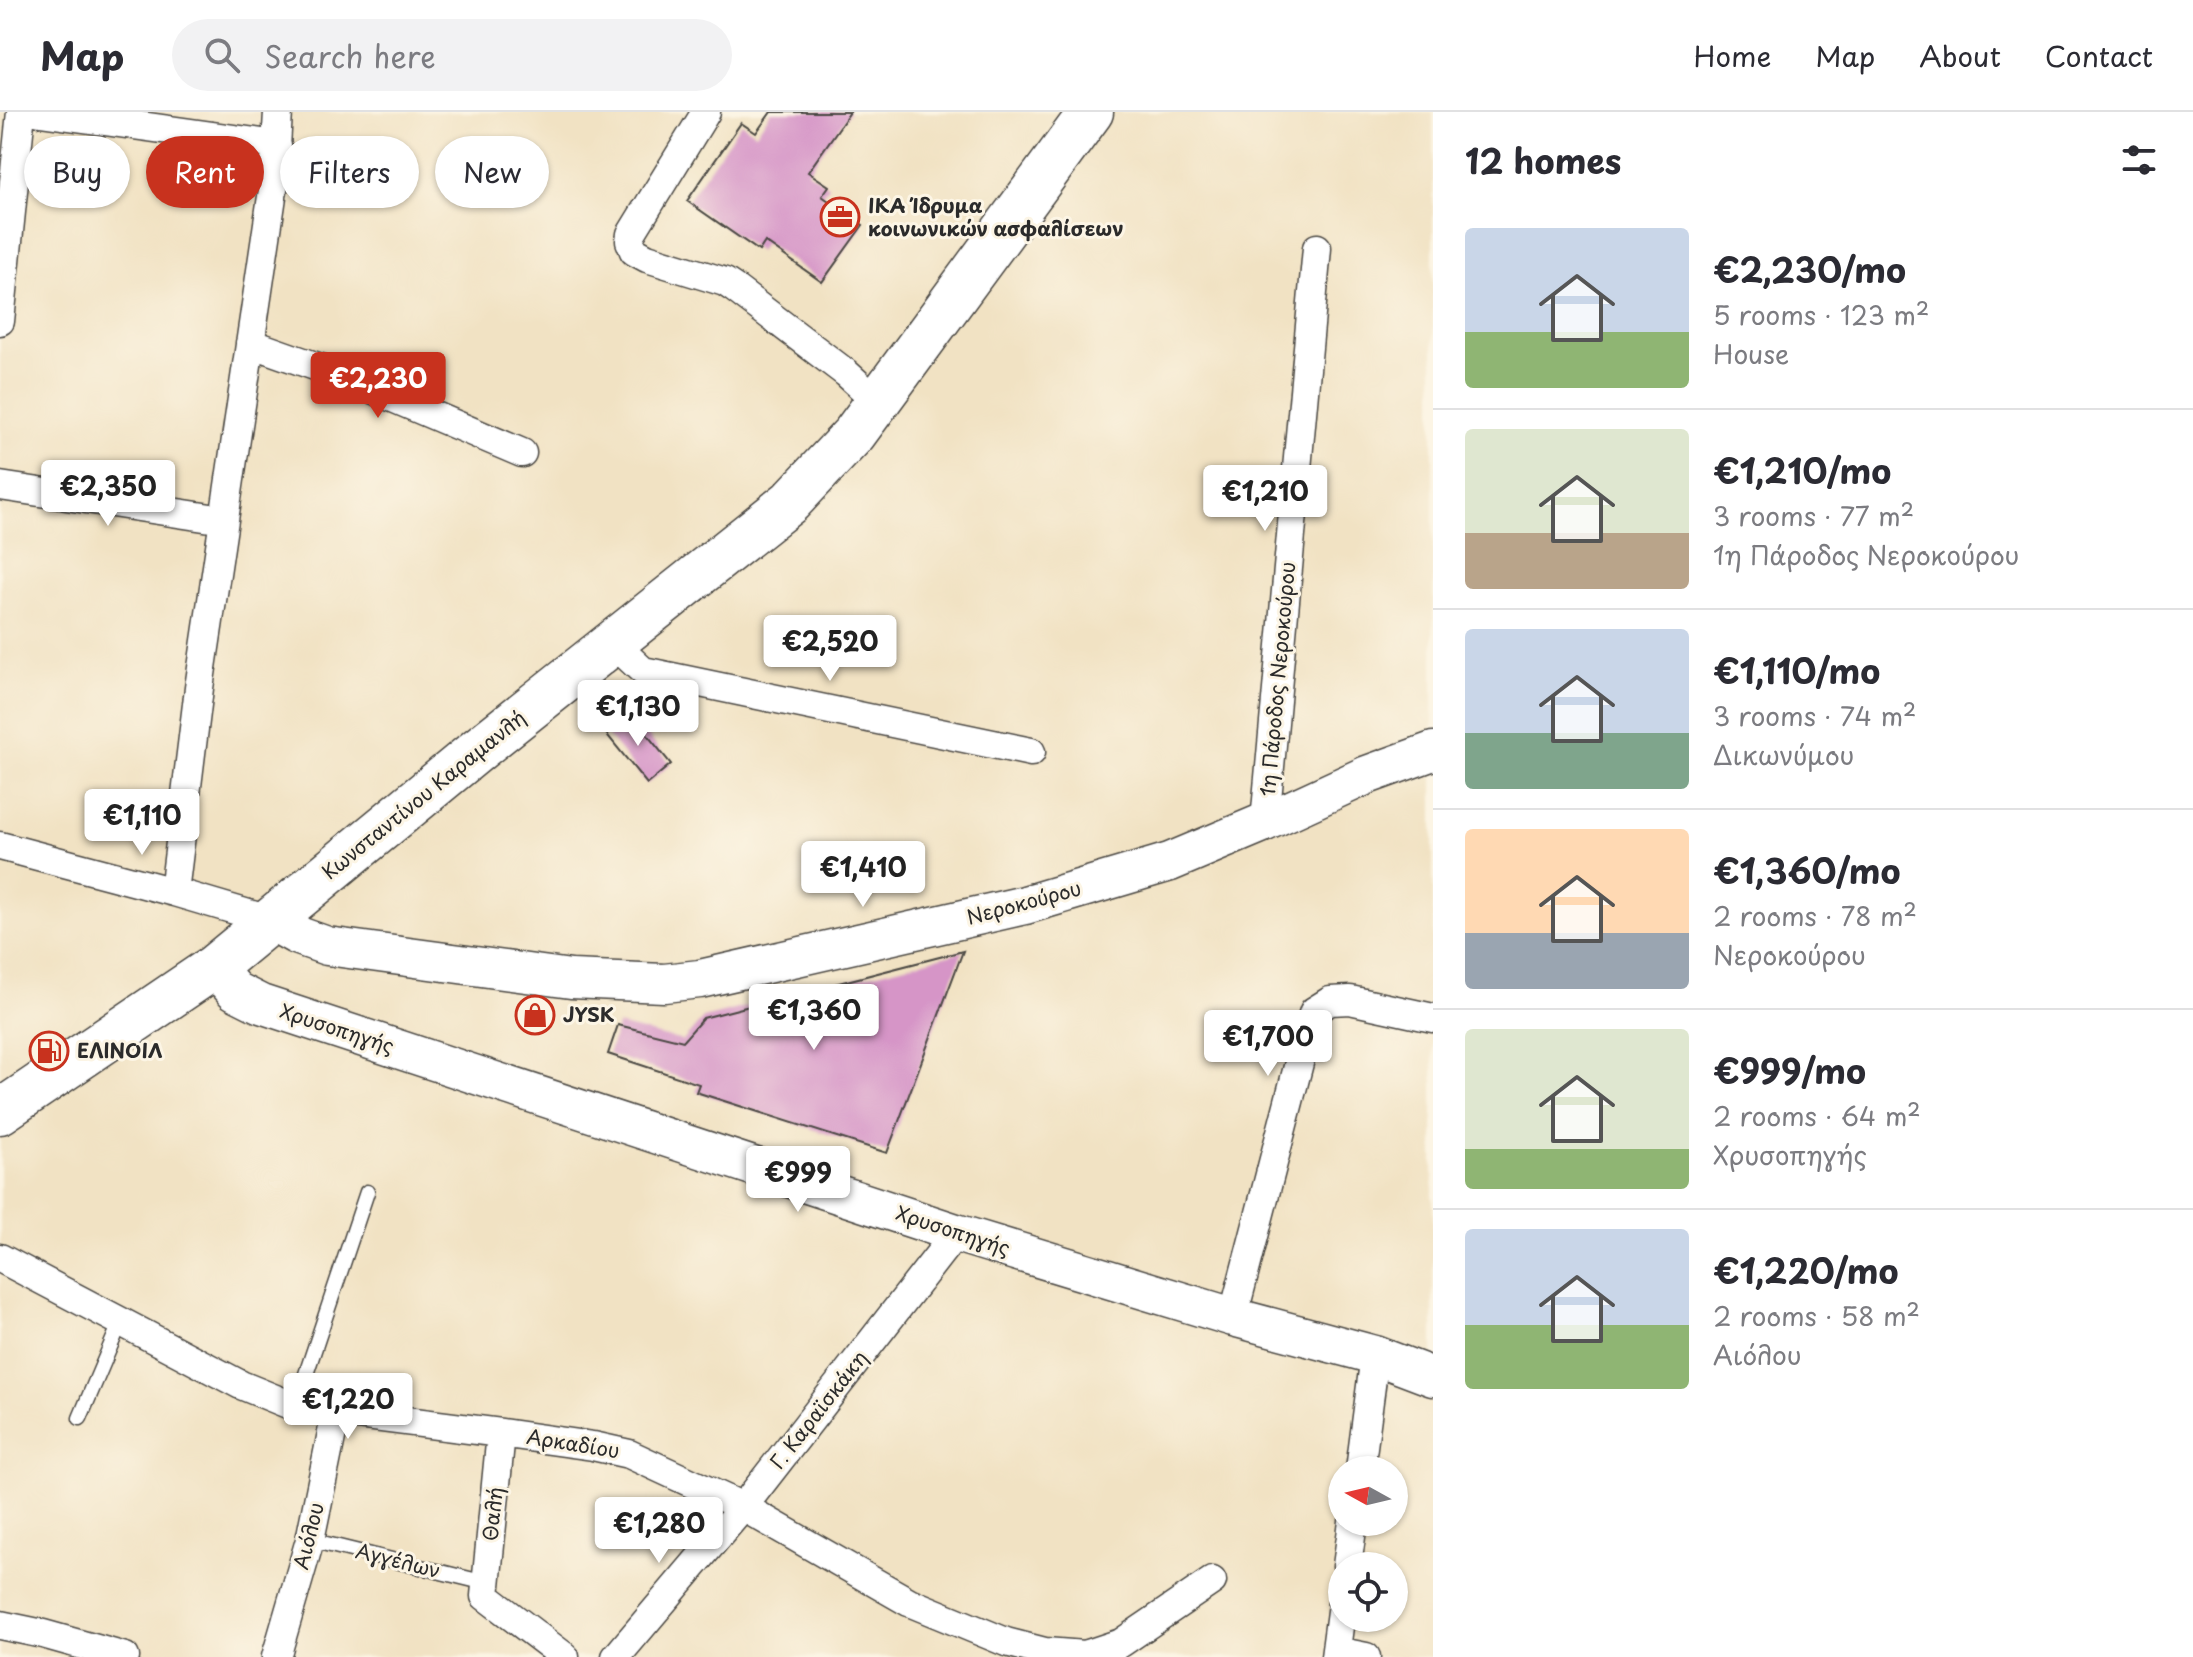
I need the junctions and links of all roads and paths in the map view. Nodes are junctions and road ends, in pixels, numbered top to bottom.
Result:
1 (21, 112) edge
2 (40, 112) edge
3 (278, 112) edge
4 (706, 112) edge
5 (1091, 112) edge
6 (277, 145) junction
7 (1317, 248) dead end
8 (0, 321) edge
9 (250, 343) junction
10 (878, 402) junction
11 (522, 453) dead end
12 (0, 486) edge
13 (224, 520) junction
14 (613, 643) junction
15 (1433, 751) edge
16 (1031, 752) dead end
17 (1265, 822) junction
18 (0, 846) edge
19 (174, 892) junction
20 (269, 920) junction
21 (214, 967) junction
22 (1433, 1018) edge
23 (0, 1112) edge
24 (367, 1192) dead end
25 (956, 1233) junction
26 (0, 1258) edge
27 (1233, 1317) junction
28 (121, 1321) junction
29 (1375, 1355) junction
30 (1433, 1377) edge
31 (295, 1407) junction
32 (336, 1413) junction
33 (80, 1418) dead end
34 (501, 1433) junction
35 (1362, 1456) edge
36 (743, 1507) junction
37 (310, 1540) junction
38 (1212, 1581) dead end
39 (486, 1590) junction
40 (0, 1625) edge
41 (1338, 1632) edge
42 (1335, 1654) edge
43 (125, 1657) edge
44 (276, 1657) edge
45 (565, 1657) edge
46 (616, 1657) edge
47 (1366, 1657) edge

1 - 8 street
2 - 6 street
3 - 6 street
4 - 10 street
5 - 10 main road, Κωνσταντίνου Καραμανλή
6 - 9 street
7 - 17 street, 1η Πάροδος Νεροκούρου
9 - 11 street
9 - 13 street
10 - 14 main road, Κωνσταντίνου Καραμανλή
12 - 13 street
13 - 19 street
14 - 16 street
14 - 20 main road, Κωνσταντίνου Καραμανλή
15 - 17 street, Νεροκούρου
17 - 20 street, Νεροκούρου
18 - 19 street
19 - 20 street
20 - 21 main road, Κωνσταντίνου Καραμανλή
21 - 23 main road, Κωνσταντίνου Καραμανλή
21 - 25 street, Χρυσοπηγής
22 - 27 street
24 - 31 lane
25 - 27 street, Χρυσοπηγής
25 - 36 street, Γ. Καραϊσκάκη
26 - 28 street, Αρκαδίου
27 - 29 street, Χρυσοπηγής
28 - 31 street, Αρκαδίου
28 - 33 lane
29 - 30 street, Χρυσοπηγής
29 - 35 street
31 - 32 street, Αρκαδίου
32 - 34 street, Αρκαδίου
32 - 37 street, Αιόλου
34 - 36 street, Αρκαδίου
34 - 39 street, Θαλή
36 - 38 street, Αρκαδίου
36 - 46 street, Γ. Καραϊσκάκη
37 - 39 lane, Αγγέλων
37 - 44 street, Αιόλου
39 - 45 street, Αγγέλων
40 - 43 street
41 - 42 street
42 - 47 street

